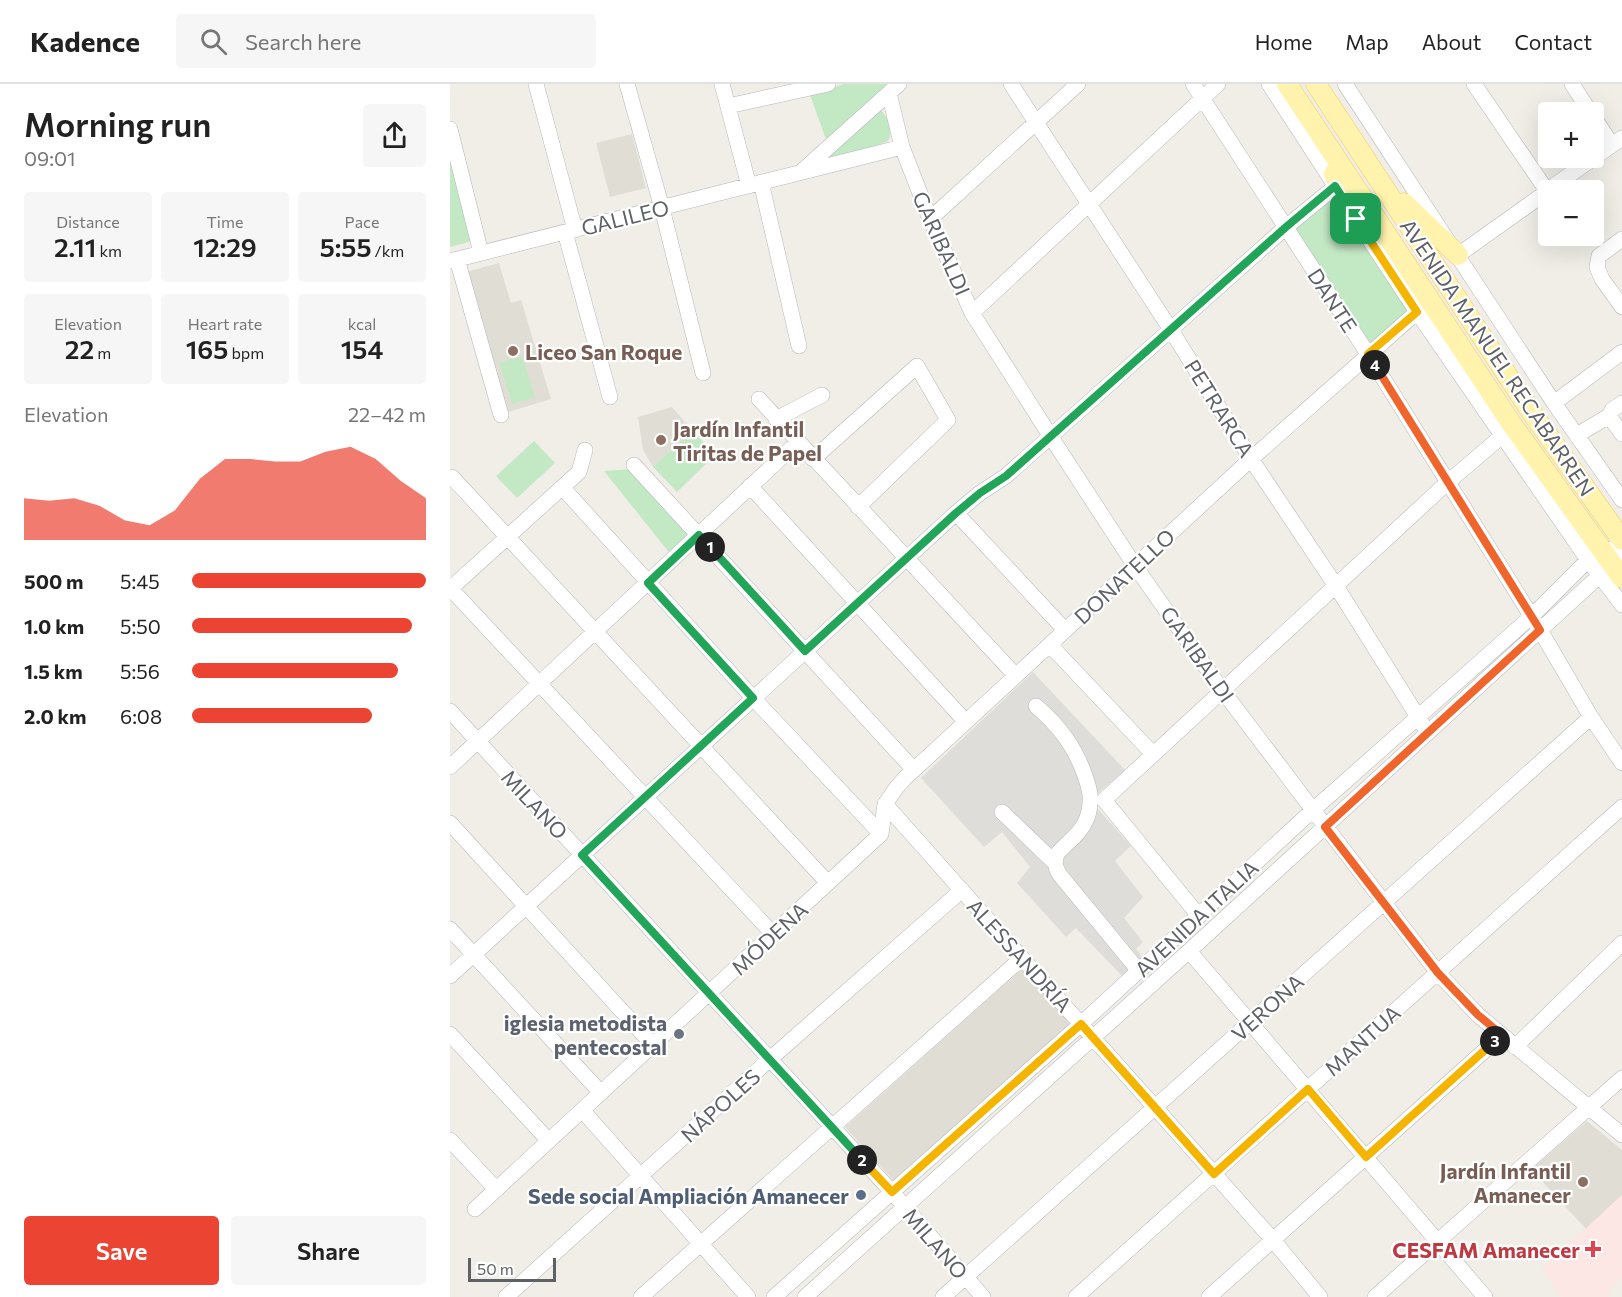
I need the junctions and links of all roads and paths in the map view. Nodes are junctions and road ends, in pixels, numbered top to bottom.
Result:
1 (536, 84) edge
2 (627, 84) edge
3 (722, 84) edge
4 (828, 84) edge
5 (1011, 84) edge
6 (1078, 84) edge
7 (1193, 84) edge
8 (1218, 84) edge
9 (1269, 84) edge
10 (1316, 84) edge
11 (1345, 84) edge
12 (1474, 84) edge
13 (1572, 84) edge
14 (894, 89) edge
15 (1291, 89) edge
16 (1202, 99) junction
17 (1584, 102) edge
18 (728, 105) junction
19 (1036, 122) junction
20 (1604, 128) edge
21 (450, 129) edge
22 (1617, 142) edge
23 (902, 147) junction
24 (452, 149) edge
25 (800, 173) junction
26 (1379, 178) junction
27 (1540, 180) edge
28 (1563, 180) edge
29 (755, 184) junction
30 (1335, 186) junction
31 (1538, 198) edge
32 (1088, 204) junction
33 (662, 208) junction
34 (930, 219) junction
35 (1356, 219) junction
36 (1286, 227) junction
37 (570, 231) junction
38 (1622, 239) edge
39 (481, 253) junction
40 (1458, 255) junction
41 (454, 260) edge
42 (1622, 307) edge
43 (972, 312) junction
44 (1417, 312) junction
45 (1171, 330) junction
46 (800, 346) dead end
47 (1622, 352) edge
48 (1368, 354) junction
49 (703, 373) dead end
50 (822, 395) dead end
51 (610, 397) dead end
52 (759, 399) dead end
53 (1554, 403) junction
54 (1622, 403) edge
55 (501, 415) dead end
56 (1610, 416) junction
57 (776, 418) junction
58 (1622, 434) edge
59 (1577, 435) junction
60 (1051, 436) junction
61 (1502, 436) junction
62 (798, 442) junction
63 (585, 450) dead end
64 (813, 459) junction
65 (1251, 459) junction
66 (634, 465) dead end
67 (452, 477) dead end
68 (1448, 482) junction
69 (1617, 483) edge
70 (750, 486) junction
71 (562, 487) junction
72 (1622, 500) edge
73 (858, 507) junction
74 (956, 513) junction
75 (699, 535) junction
76 (507, 537) junction
77 (1622, 542) edge
78 (906, 558) junction
79 (1608, 564) edge
80 (1135, 566) junction
81 (648, 583) junction
82 (1336, 586) junction
83 (450, 589) edge
84 (858, 602) junction
85 (1622, 605) edge
86 (1532, 616) junction
87 (1065, 630) junction
88 (1540, 630) junction
89 (595, 632) junction
90 (1050, 645) junction
91 (805, 651) junction
92 (1016, 676) junction
93 (540, 684) junction
94 (1222, 690) junction
95 (753, 698) junction
96 (1036, 706) dead end
97 (450, 711) edge
98 (1417, 717) junction
99 (1591, 717) junction
100 (966, 722) junction
101 (1429, 732) junction
102 (478, 741) junction
103 (701, 746) junction
104 (1153, 754) junction
105 (1622, 763) edge
106 (450, 767) edge
107 (914, 770) junction
108 (645, 797) junction
109 (885, 804) junction
110 (1622, 807) edge
111 (1312, 810) junction
112 (1002, 812) dead end
113 (450, 823) edge
114 (1325, 827) junction
115 (881, 834) junction
116 (582, 855) junction
117 (1055, 863) junction
118 (828, 883) junction
119 (962, 890) junction
120 (1384, 903) junction
121 (526, 906) junction
122 (1199, 916) junction
123 (450, 929) edge
124 (773, 934) junction
125 (1622, 943) edge
126 (1190, 951) junction
127 (474, 955) junction
128 (1022, 958) junction
129 (1139, 971) junction
130 (1438, 973) junction
131 (450, 976) edge
132 (709, 993) junction
133 (1250, 1022) junction
134 (1081, 1024) junction
135 (450, 1034) edge
136 (1502, 1035) junction
137 (1093, 1038) junction
138 (653, 1045) junction
139 (1515, 1047) junction
140 (770, 1059) junction
141 (1622, 1078) edge
142 (1308, 1089) junction
143 (600, 1093) junction
144 (1155, 1107) junction
145 (1589, 1107) junction
146 (582, 1110) junction
147 (831, 1126) junction
148 (1622, 1135) edge
149 (450, 1140) edge
150 (549, 1141) junction
151 (1366, 1157) junction
152 (1214, 1174) junction
153 (641, 1176) junction
154 (496, 1189) junction
155 (892, 1192) junction
156 (905, 1207) junction
157 (475, 1209) dead end
158 (1273, 1240) junction
159 (1438, 1242) junction
160 (700, 1244) junction
161 (966, 1277) junction
162 (506, 1297) edge
163 (641, 1297) edge
164 (748, 1297) edge
165 (774, 1297) edge
166 (805, 1297) edge
167 (943, 1297) edge
168 (983, 1297) edge
169 (1076, 1297) edge
170 (1209, 1297) edge
171 (1320, 1297) edge
172 (1375, 1297) edge
173 (1485, 1297) edge

1 - 37 street
2 - 33 street
3 - 18 street
4 - 18 street
5 - 19 street, PETRARCA
6 - 19 street
7 - 16 street, DANTE
8 - 16 street
9 - 30 street, AVENIDA MANUEL RECABARREN
10 - 26 main road, AVENIDA MANUEL RECABARREN
11 - 40 street, AVENIDA MANUEL RECABARREN
12 - 27 street
13 - 17 street
14 - 23 street, GARIBALDI
14 - 25 street, GALILEO
15 - 35 main road
15 - 79 main road, AVENIDA MANUEL RECABARREN
16 - 32 street
16 - 36 street, DANTE
18 - 29 street
19 - 32 street, PETRARCA
19 - 34 street
20 - 22 street
21 - 24 street
22 - 28 street
23 - 25 street, GALILEO
23 - 34 street, GARIBALDI
24 - 39 street
25 - 29 street, GALILEO
26 - 40 main road
26 - 77 main road, AVENIDA MANUEL RECABARREN
29 - 33 street, GALILEO
29 - 46 street
30 - 35 street, AVENIDA MANUEL RECABARREN
30 - 36 street
31 - 40 street
32 - 43 street
32 - 45 street, PETRARCA
33 - 37 street, GALILEO
33 - 49 street
34 - 43 street, GARIBALDI
35 - 44 street, AVENIDA MANUEL RECABARREN
36 - 45 street
36 - 48 street, DANTE
37 - 39 street, GALILEO
37 - 51 street
38 - 42 street
39 - 41 street, GALILEO
40 - 53 street, AVENIDA MANUEL RECABARREN
41 - 55 street
43 - 60 street, GARIBALDI
44 - 48 street
44 - 61 street, AVENIDA MANUEL RECABARREN
45 - 60 street
45 - 65 street, PETRARCA
47 - 53 street
48 - 65 street, DONATELLO
48 - 68 street, DANTE
50 - 57 street
52 - 57 street
53 - 59 street, AVENIDA MANUEL RECABARREN
54 - 56 street
56 - 58 street
56 - 59 street
57 - 62 street
59 - 69 street, AVENIDA MANUEL RECABARREN
60 - 74 street
60 - 80 street, GARIBALDI
61 - 68 street
61 - 79 street, AVENIDA MANUEL RECABARREN
62 - 64 street
62 - 70 street
63 - 71 street
64 - 73 street
64 - 73 street
65 - 80 street, DONATELLO
65 - 82 street, PETRARCA
66 - 75 street
67 - 76 street
68 - 82 street
68 - 86 street, DANTE
69 - 72 street, AVENIDA MANUEL RECABARREN
70 - 75 street
70 - 84 street
71 - 76 street
71 - 81 street
73 - 78 street
74 - 78 street
74 - 87 street
75 - 81 street
75 - 91 street
76 - 83 street
76 - 89 street
77 - 79 street, AVENIDA ITALIA
78 - 84 street
78 - 92 street
79 - 85 street, AVENIDA MANUEL RECABARREN
79 - 86 street, AVENIDA ITALIA
79 - 88 street, AVENIDA ITALIA
80 - 87 street, DONATELLO
80 - 94 street, GARIBALDI
81 - 89 street
81 - 95 street
82 - 94 street
82 - 98 street, PETRARCA
83 - 93 street
84 - 91 street
84 - 100 street
86 - 88 street, DANTE
86 - 98 street, AVENIDA ITALIA
87 - 90 street, DONATELLO
88 - 99 street, DANTE
88 - 101 street, AVENIDA ITALIA
89 - 93 street
89 - 103 street
90 - 92 street, DONATELLO
90 - 104 street
91 - 95 street
91 - 107 street
92 - 100 street, DONATELLO
93 - 102 street
93 - 108 street
94 - 104 street
94 - 111 street, GARIBALDI
95 - 103 street
95 - 115 street
96 - 117 street
97 - 102 street, MILANO
98 - 101 street, PETRARCA
98 - 111 street, AVENIDA ITALIA
99 - 105 street, DANTE
99 - 120 street, VERONA
100 - 107 street, DONATELLO
101 - 114 street, AVENIDA ITALIA
102 - 106 street
102 - 116 street, MILANO
103 - 108 street
103 - 118 street
104 - 122 street
107 - 109 street, DONATELLO
108 - 116 street
108 - 124 street
109 - 115 street
109 - 119 street, ALESSANDRÍA
110 - 130 street, MANTUA
111 - 114 street, GARIBALDI
111 - 122 street, AVENIDA ITALIA
112 - 117 street
113 - 121 street
114 - 120 street, GARIBALDI
114 - 126 street, AVENIDA ITALIA
115 - 118 street, MÓDENA
116 - 121 street
116 - 132 street, MILANO
117 - 129 street
118 - 124 street, MÓDENA
119 - 128 street, ALESSANDRÍA
119 - 140 street, NÁPOLES
120 - 130 street, GARIBALDI
120 - 133 street, VERONA
121 - 127 street
121 - 138 street
122 - 129 street, AVENIDA ITALIA
123 - 127 street
124 - 132 street, MÓDENA
125 - 139 street
126 - 133 street
126 - 137 street, AVENIDA ITALIA
127 - 131 street
127 - 143 street
128 - 134 street, ALESSANDRÍA
128 - 147 street
129 - 134 street, AVENIDA ITALIA
130 - 136 street, GARIBALDI
130 - 142 street, MANTUA
132 - 138 street, MÓDENA
132 - 140 street, MILANO
133 - 142 street
133 - 144 street, VERONA
134 - 137 street, ALESSANDRÍA
134 - 155 street, AVENIDA ITALIA
135 - 150 street
136 - 139 street, GARIBALDI
136 - 151 street
137 - 144 street, ALESSANDRÍA
137 - 156 street, AVENIDA ITALIA
138 - 143 street, MÓDENA
139 - 145 street, GARIBALDI
140 - 147 street, MILANO
140 - 153 street, NÁPOLES
141 - 145 street
142 - 151 street
142 - 152 street, MANTUA
143 - 146 street, MÓDENA
144 - 152 street, ALESSANDRÍA
144 - 161 street, VERONA
145 - 148 street, GARIBALDI
145 - 159 street
146 - 150 street, MÓDENA
146 - 153 street
147 - 155 street, MILANO
147 - 160 street
149 - 154 street
150 - 154 street, MÓDENA
151 - 158 street
151 - 159 street
152 - 158 street, ALESSANDRÍA
152 - 169 street, MANTUA
153 - 160 street
153 - 162 street, NÁPOLES
154 - 157 street, MÓDENA
155 - 156 street, MILANO
155 - 165 street, AVENIDA ITALIA
156 - 161 street, MILANO
156 - 166 street, AVENIDA ITALIA
158 - 170 street
158 - 171 street, ALESSANDRÍA
159 - 172 street
159 - 173 street
160 - 163 street
160 - 164 street
161 - 167 street, VERONA
161 - 168 street, MILANO

